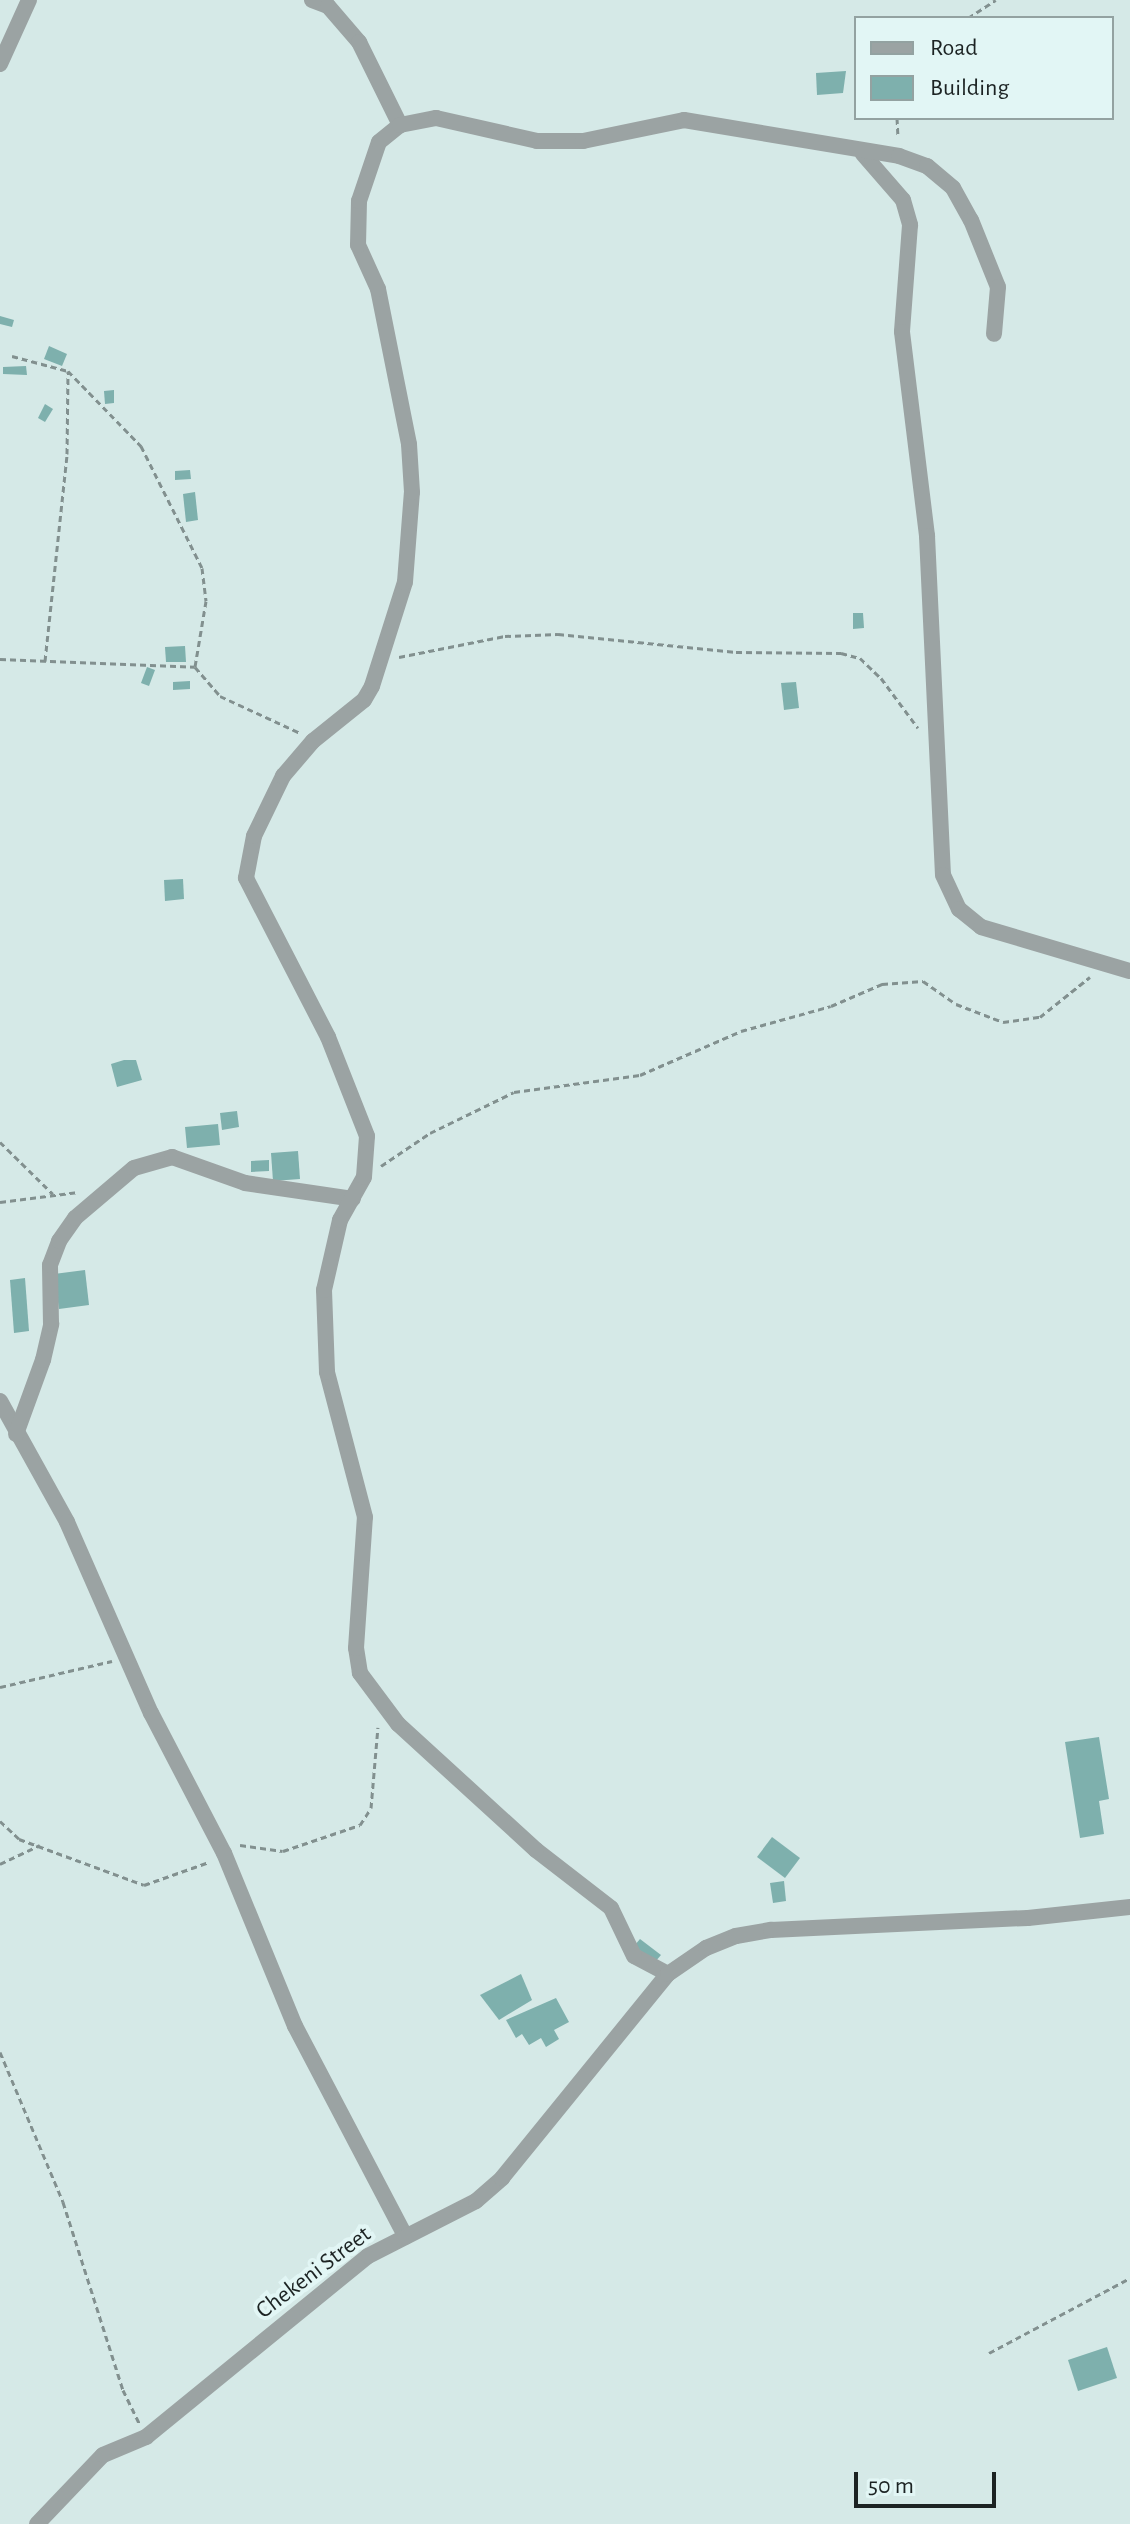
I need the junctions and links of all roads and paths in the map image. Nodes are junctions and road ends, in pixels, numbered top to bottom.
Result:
1 (29, 0) edge
2 (996, 0) edge
3 (322, 2) edge
4 (971, 16) edge
5 (0, 64) edge
6 (400, 125) junction
7 (863, 154) junction
8 (994, 334) dead end
9 (12, 356) dead end
10 (68, 371) junction
11 (384, 656) junction
12 (0, 659) edge
13 (45, 661) junction
14 (195, 667) junction
15 (313, 741) junction
16 (935, 751) junction
17 (1106, 965) junction
18 (1130, 971) edge
19 (0, 1142) edge
20 (364, 1177) junction
21 (106, 1191) junction
22 (53, 1194) junction
23 (353, 1199) junction
24 (0, 1202) edge
25 (0, 1401) edge
26 (16, 1434) junction
27 (127, 1656) junction
28 (0, 1687) edge
29 (382, 1709) junction
30 (0, 1821) edge
31 (40, 1845) junction
32 (224, 1853) junction
33 (0, 1864) edge
34 (1130, 1907) edge
35 (668, 1974) junction
36 (0, 2052) edge
37 (406, 2237) junction
38 (1130, 2278) edge
39 (989, 2353) dead end
40 (146, 2437) junction
41 (38, 2524) edge

1 - 5 street
2 - 4 path
3 - 6 street
6 - 7 street
6 - 11 street
7 - 8 street
7 - 16 street
9 - 10 path
10 - 13 path
10 - 14 path
11 - 15 street
11 - 16 path
12 - 13 path
13 - 14 path
14 - 15 path
15 - 20 street
16 - 17 street
17 - 18 street
17 - 20 path
19 - 22 path
20 - 23 street
21 - 22 path
21 - 23 street
21 - 26 street
22 - 24 path
23 - 29 street
25 - 26 street
26 - 27 street
27 - 28 path
27 - 32 street
29 - 32 path
29 - 35 street
30 - 31 path
31 - 32 path
31 - 33 path
32 - 37 street
34 - 35 street, Chekeni Street
35 - 37 street, Chekeni Street
36 - 40 path
37 - 40 street, Chekeni Street
38 - 39 path
40 - 41 street, Chekeni Street

